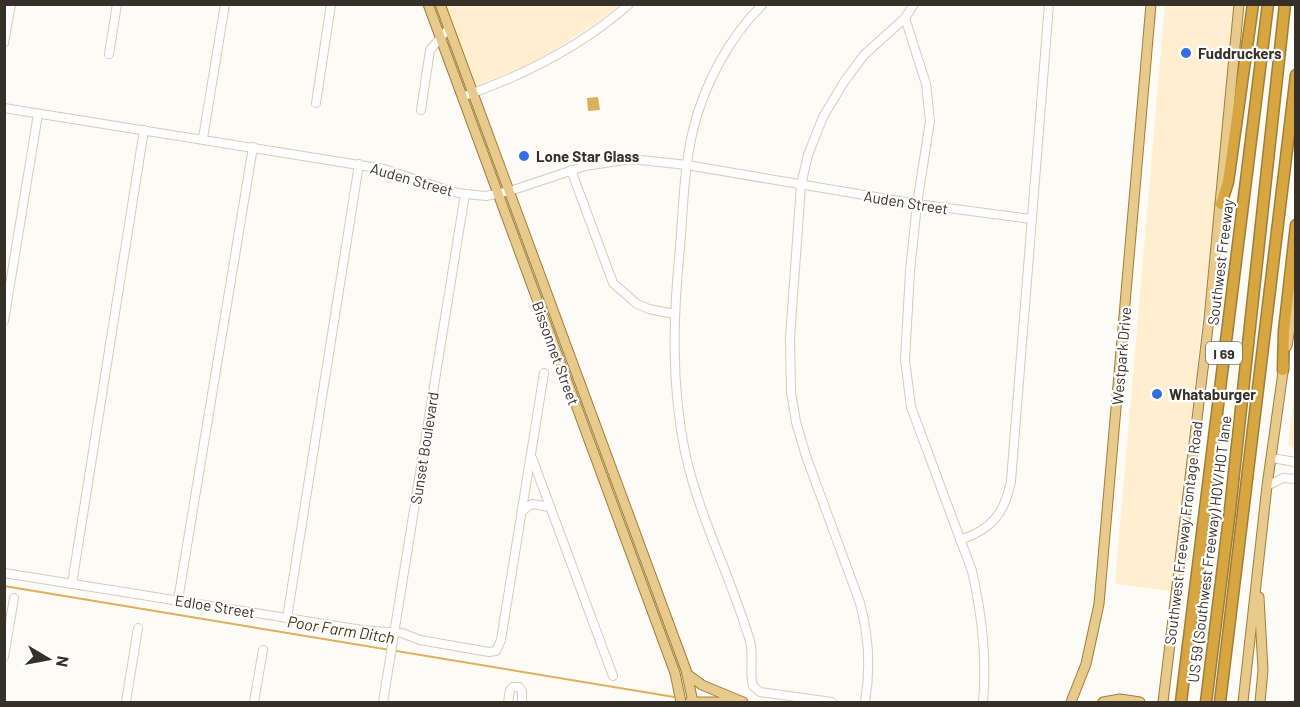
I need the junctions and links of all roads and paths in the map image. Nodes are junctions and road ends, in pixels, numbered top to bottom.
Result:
1 (11, 4) edge
2 (117, 4) edge
3 (225, 4) edge
4 (331, 4) edge
5 (428, 4) edge
6 (440, 4) edge
7 (629, 4) edge
8 (763, 4) edge
9 (914, 4) edge
10 (1049, 4) edge
11 (1150, 4) edge
12 (1239, 4) edge
13 (1253, 4) edge
14 (1268, 4) edge
15 (1285, 4) edge
16 (905, 18) junction
17 (449, 28) junction
18 (440, 38) junction
19 (4, 44) edge
20 (109, 54) dead end
21 (1296, 75) edge
22 (473, 93) junction
23 (462, 97) junction
24 (316, 103) dead end
25 (4, 108) edge
26 (421, 110) dead end
27 (38, 114) junction
28 (144, 130) junction
29 (203, 138) junction
30 (253, 147) junction
31 (359, 164) junction
32 (687, 165) junction
33 (572, 170) junction
34 (801, 184) junction
35 (510, 191) junction
36 (497, 193) junction
37 (465, 194) junction
38 (917, 204) junction
39 (1221, 204) junction
40 (1031, 219) junction
41 (1296, 225) edge
42 (1259, 234) junction
43 (1296, 290) edge
44 (674, 314) junction
45 (4, 321) edge
46 (571, 356) junction
47 (559, 360) junction
48 (1283, 370) junction
49 (544, 373) dead end
50 (531, 455) junction
51 (1271, 459) junction
52 (1296, 462) edge
53 (1296, 479) edge
54 (1267, 486) junction
55 (550, 507) junction
56 (522, 511) junction
57 (638, 538) junction
58 (960, 540) junction
59 (626, 542) junction
60 (1258, 565) junction
61 (4, 573) edge
62 (72, 584) junction
63 (14, 598) dead end
64 (178, 600) junction
65 (287, 618) junction
66 (138, 628) dead end
67 (394, 632) junction
68 (263, 650) dead end
69 (4, 657) edge
70 (687, 674) junction
71 (612, 676) dead end
72 (126, 702) edge
73 (254, 702) edge
74 (383, 702) edge
75 (508, 702) edge
76 (522, 702) edge
77 (681, 702) edge
78 (692, 702) edge
79 (744, 702) edge
80 (832, 702) edge
81 (865, 702) edge
82 (984, 702) edge
83 (1071, 702) edge
84 (1103, 702) edge
85 (1140, 702) edge
86 (1163, 702) edge
87 (1181, 702) edge
88 (1201, 702) edge
89 (1206, 702) edge
90 (1220, 702) edge
91 (1243, 702) edge
92 (1260, 702) edge

1 - 19 street
2 - 20 street
3 - 29 street
4 - 24 street
5 - 18 main road, Bissonnet Street
6 - 17 main road, Bissonnet Street
7 - 22 street
8 - 32 street
9 - 16 street
10 - 40 street
11 - 83 main road, Westpark Drive
12 - 39 main road, Southwest Freeway Frontage Road
13 - 39 highway
14 - 87 highway, Southwest Freeway / I 69
15 - 42 highway, US 59 (Southwest Freeway) HOV/HOT lane
16 - 34 street
16 - 38 street
17 - 18 street
17 - 22 main road, Bissonnet Street
18 - 23 main road, Bissonnet Street
18 - 26 street
21 - 90 highway, I 69
22 - 23 street
22 - 35 main road, Bissonnet Street
23 - 36 main road, Bissonnet Street
25 - 27 street, Auden Street
27 - 28 street, Auden Street
27 - 45 street
28 - 29 street, Auden Street
28 - 62 street
29 - 30 street, Auden Street
30 - 31 street, Auden Street
30 - 64 street
31 - 37 street, Auden Street
31 - 65 street
32 - 33 street, Auden Street
32 - 34 street, Auden Street
32 - 44 street
33 - 35 street, Auden Street
33 - 44 street
34 - 38 street, Auden Street
34 - 81 street
35 - 36 street, Auden Street
35 - 46 main road, Bissonnet Street
36 - 37 street, Auden Street
36 - 47 main road, Bissonnet Street
37 - 67 street, Sunset Boulevard
38 - 40 street, Auden Street
38 - 58 street
39 - 86 main road, Southwest Freeway Frontage Road
40 - 58 street
41 - 48 highway
42 - 88 highway
42 - 89 highway, US 59 (Southwest Freeway) HOV/HOT lane
43 - 48 main road
44 - 80 street
46 - 47 main road
46 - 57 main road, Bissonnet Street
47 - 59 main road, Bissonnet Street
48 - 51 main road
49 - 50 street
50 - 55 street
50 - 56 street
51 - 52 street
51 - 54 main road
53 - 54 street
54 - 60 main road
55 - 56 street
55 - 71 street
56 - 67 street, Edloe Street
57 - 59 main road
57 - 70 main road, Bissonnet Street
58 - 82 street
59 - 77 main road, Bissonnet Street
60 - 91 main road
60 - 92 main road
61 - 62 street, Edloe Street
62 - 64 street, Edloe Street
63 - 69 street
64 - 65 street, Edloe Street
65 - 67 street, Edloe Street
66 - 72 street
67 - 74 street, Sunset Boulevard
68 - 73 street
70 - 78 main road, Bissonnet Street
70 - 79 main road
75 - 76 street
78 - 79 main road
84 - 85 main road

